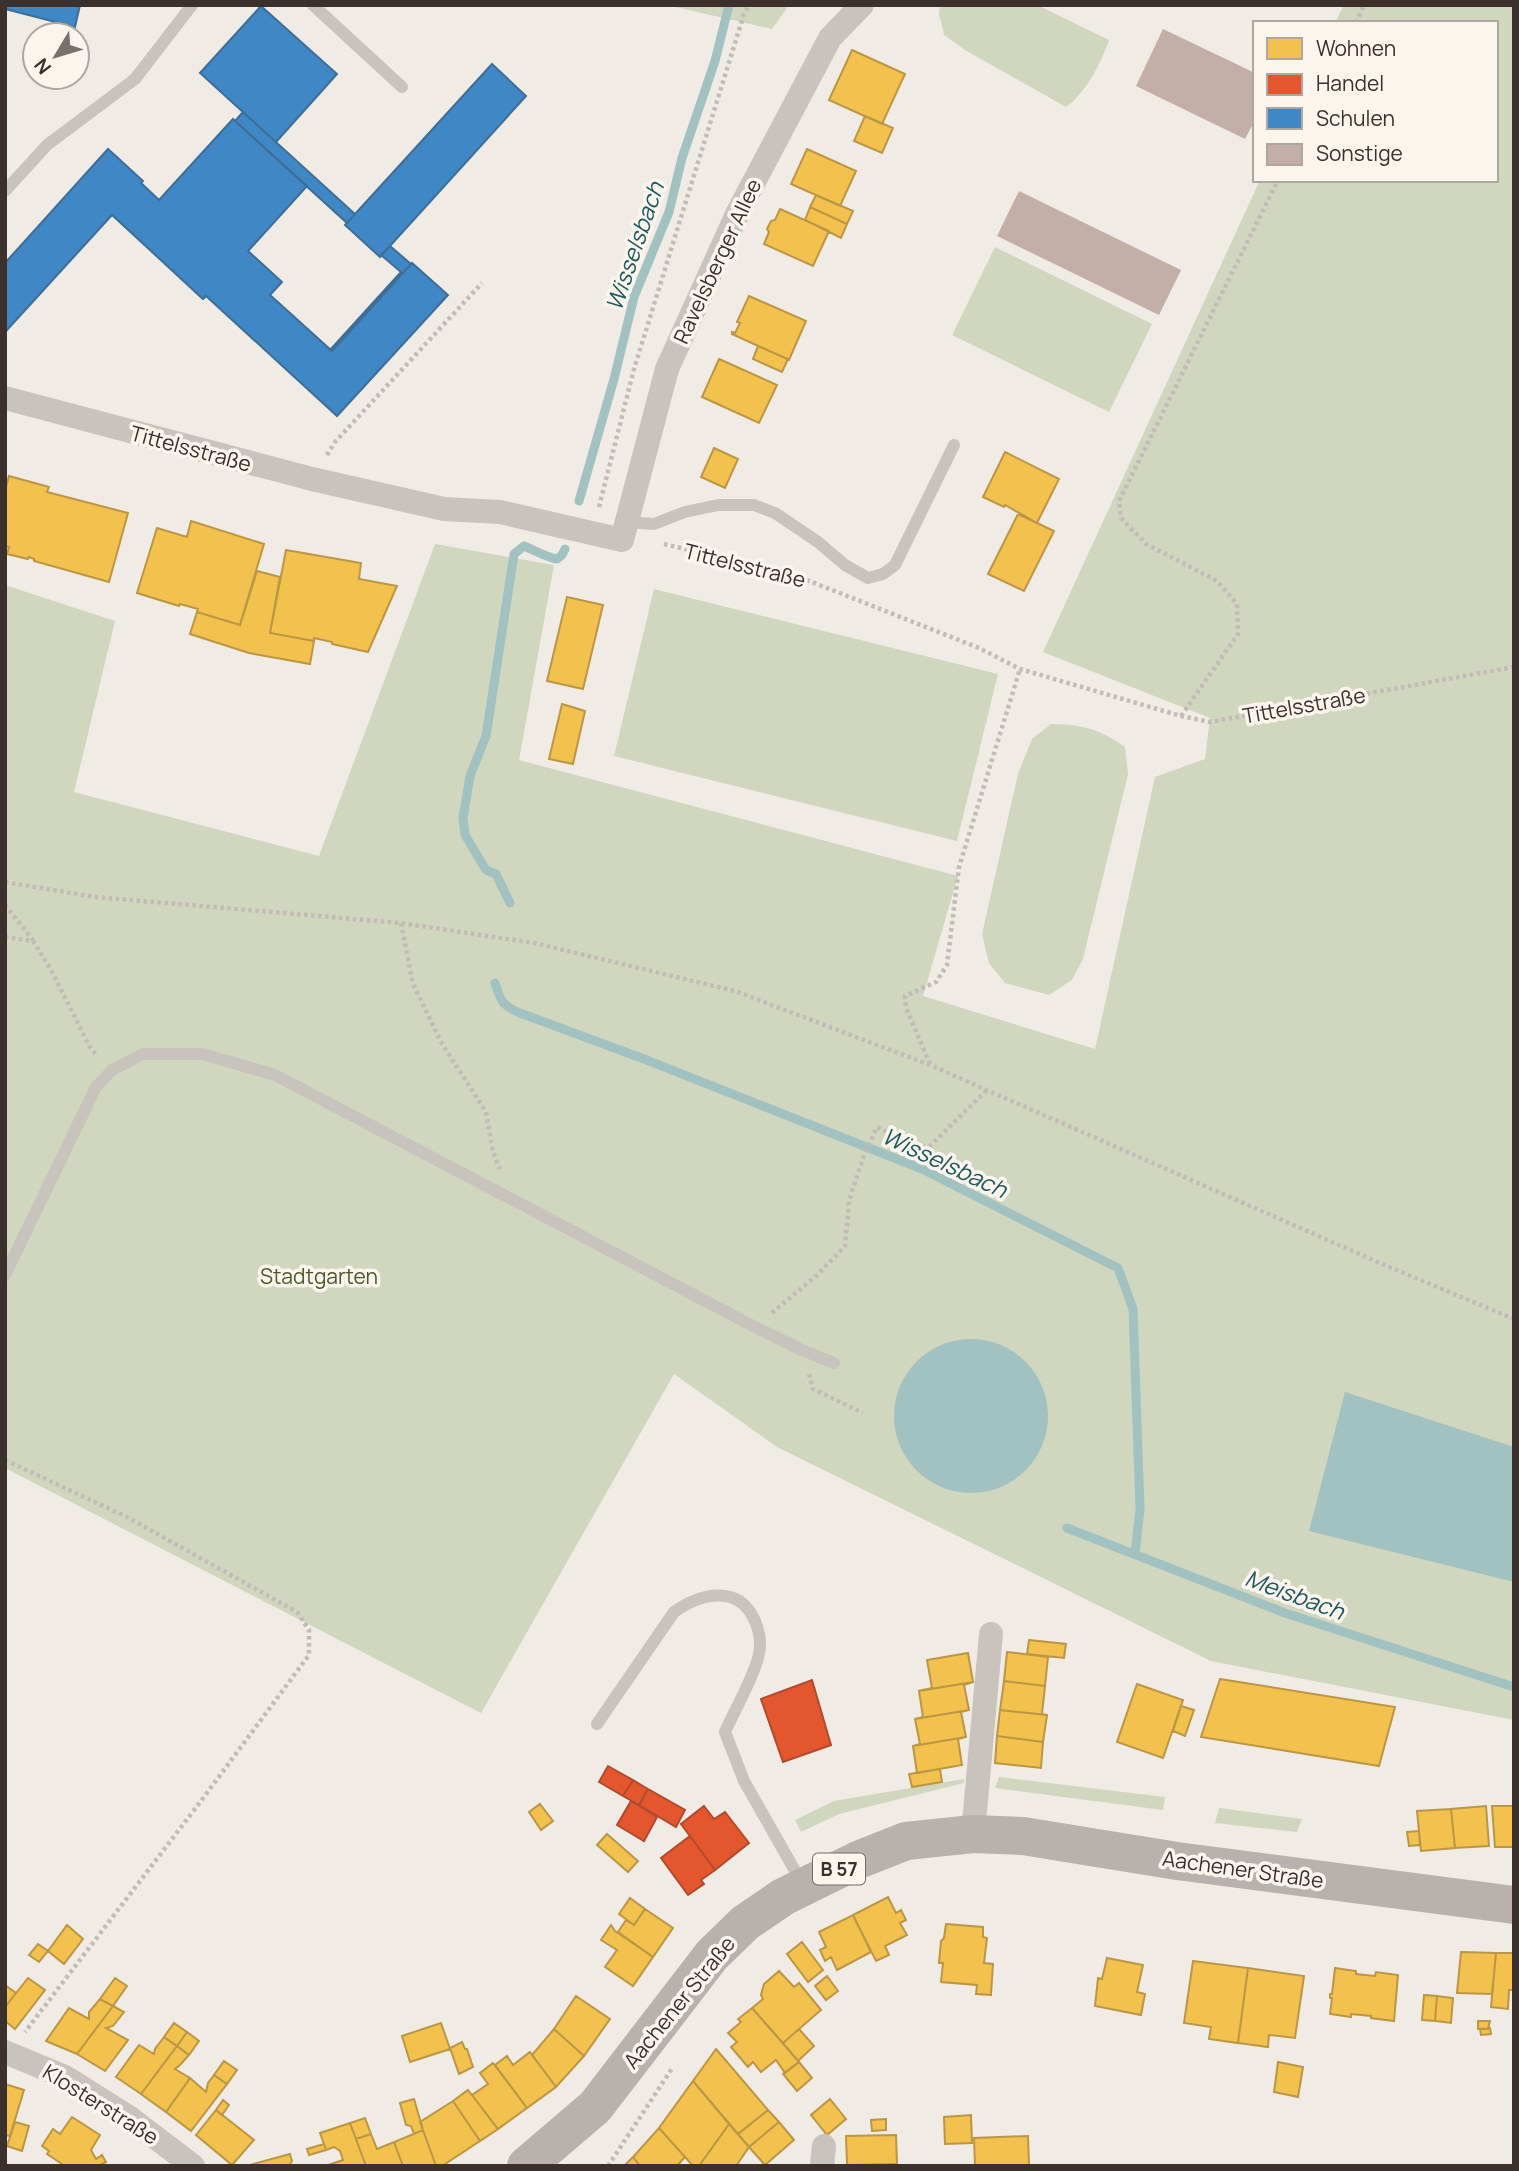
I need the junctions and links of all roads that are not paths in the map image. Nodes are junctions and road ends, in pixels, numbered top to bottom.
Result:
1 (192, 5) edge
2 (313, 5) edge
3 (862, 5) edge
4 (402, 88) dead end
5 (5, 191) edge
6 (5, 398) edge
7 (954, 445) dead end
8 (624, 531) junction
9 (5, 1275) edge
10 (834, 1363) dead end
11 (991, 1634) dead end
12 (597, 1724) dead end
13 (972, 1833) junction
14 (803, 1887) junction
15 (1514, 1905) edge
16 (8, 2052) edge
17 (193, 2166) edge
18 (526, 2166) edge

1 - 5 lane
2 - 4 lane
3 - 8 street, Ravelsberger Allee
6 - 8 street, Tittelsstraße
7 - 8 lane
9 - 10 lane
11 - 13 street
12 - 14 lane
13 - 14 main road, Aachener Straße / B 57
13 - 15 main road, Aachener Straße / B 57
14 - 18 main road, Aachener Straße / B 57
16 - 17 street, Klosterstraße

